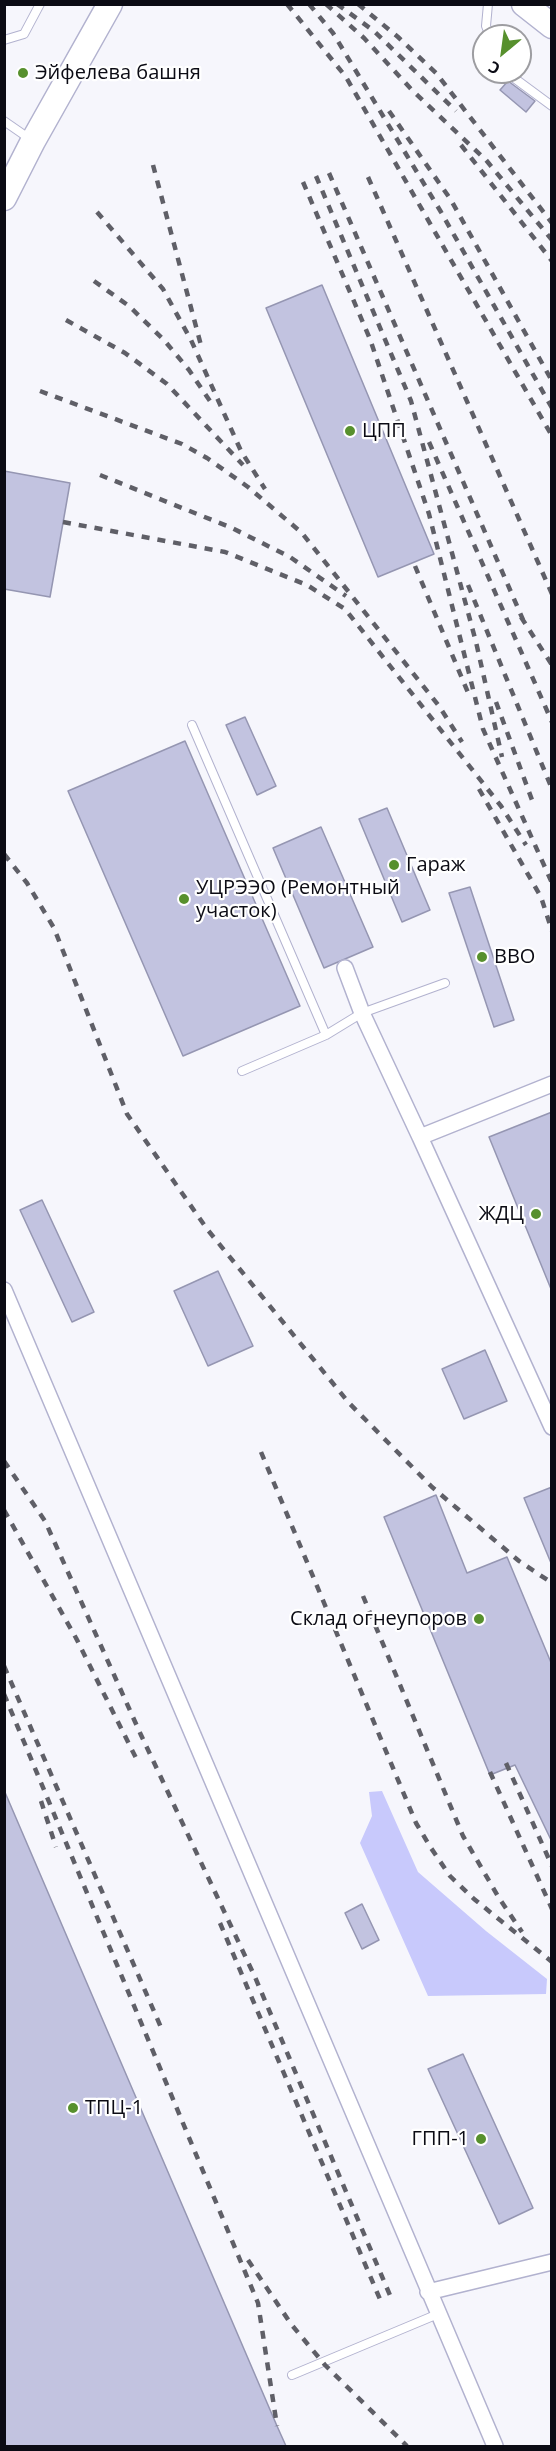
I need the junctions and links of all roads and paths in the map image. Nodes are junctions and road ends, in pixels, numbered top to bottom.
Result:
1 (40, 4) edge
2 (110, 4) edge
3 (488, 4) edge
4 (486, 24) edge
5 (4, 40) edge
6 (522, 84) edge
7 (552, 106) edge
8 (4, 120) edge
9 (33, 141) junction
10 (4, 198) edge
11 (192, 725) dead end
12 (345, 968) dead end
13 (445, 983) dead end
14 (362, 1012) junction
15 (326, 1035) junction
16 (242, 1071) dead end
17 (552, 1084) edge
18 (420, 1137) junction
19 (4, 1290) edge
20 (552, 1427) edge
21 (552, 2262) edge
22 (428, 2292) junction
23 (438, 2314) junction
24 (292, 2375) dead end
25 (495, 2446) edge

1 - 5 lane
2 - 9 main road
3 - 4 lane
6 - 7 lane
8 - 9 lane
9 - 10 main road
11 - 15 lane
12 - 14 street
13 - 14 lane
14 - 15 lane
14 - 18 street
15 - 16 lane
17 - 18 street
18 - 20 street
19 - 22 street
21 - 22 street
22 - 23 street
23 - 24 lane
23 - 25 street

